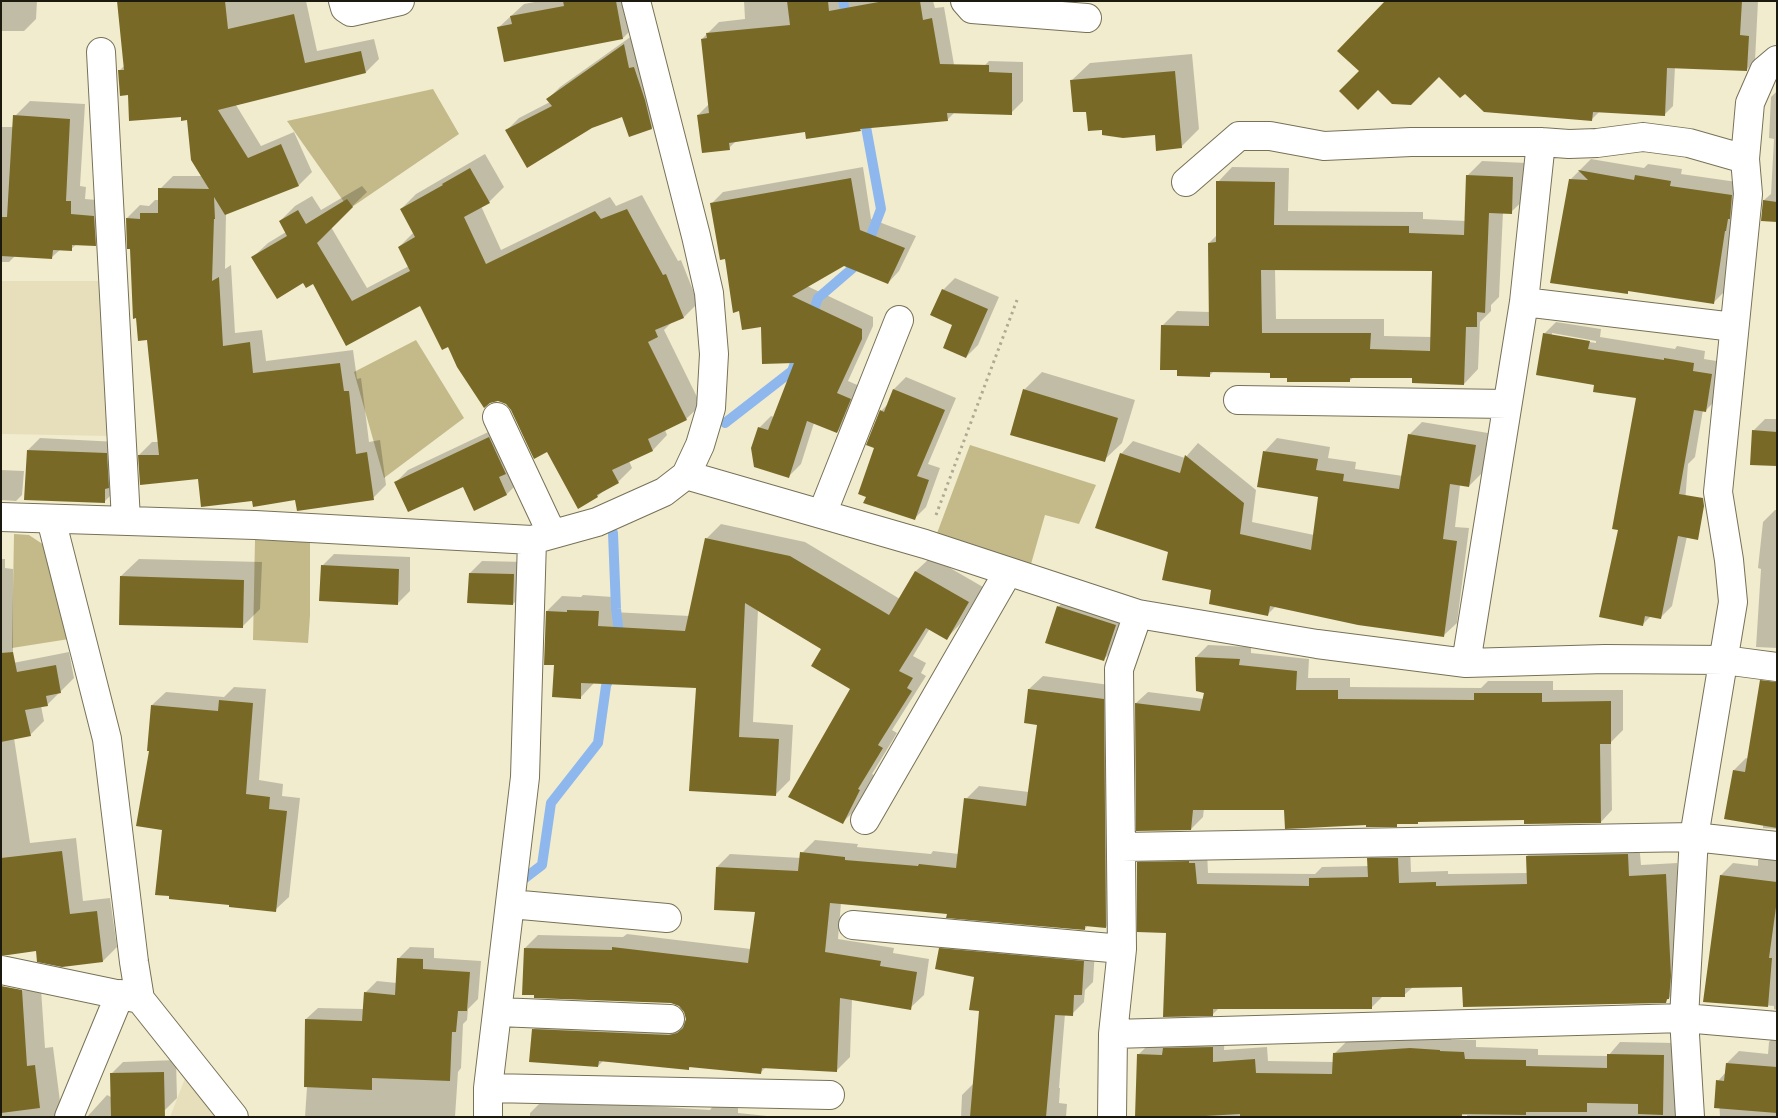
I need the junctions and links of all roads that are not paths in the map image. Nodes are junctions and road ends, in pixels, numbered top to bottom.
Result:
1 (343, 1) edge
2 (400, 1) edge
3 (636, 1) edge
4 (965, 1) edge
5 (1087, 18) dead end
6 (101, 52) dead end
7 (1777, 60) edge
8 (1541, 142) junction
9 (1745, 159) junction
10 (1186, 182) dead end
11 (1524, 302) junction
12 (899, 320) dead end
13 (1734, 327) junction
14 (1238, 400) dead end
15 (1507, 404) junction
16 (498, 417) dead end
17 (686, 476) junction
18 (822, 514) junction
19 (1, 517) edge
20 (51, 519) junction
21 (126, 520) junction
22 (542, 537) junction
23 (1008, 572) junction
24 (1138, 614) junction
25 (1724, 660) junction
26 (1466, 663) junction
27 (1777, 667) edge
28 (865, 820) dead end
29 (1694, 837) junction
30 (1777, 846) edge
31 (1122, 847) junction
32 (510, 904) junction
33 (667, 918) dead end
34 (853, 925) dead end
35 (1122, 948) junction
36 (1, 970) edge
37 (130, 996) junction
38 (498, 1012) junction
39 (1684, 1018) junction
40 (670, 1019) dead end
41 (1777, 1026) edge
42 (1113, 1034) junction
43 (488, 1088) junction
44 (830, 1095) dead end
45 (69, 1117) edge
46 (234, 1117) edge
47 (488, 1117) edge
48 (1112, 1117) edge
49 (1690, 1117) edge

1 - 2 street
3 - 17 street
4 - 5 street
6 - 21 street
7 - 9 street
8 - 9 street
8 - 10 street
8 - 11 street
9 - 13 street
11 - 13 street
11 - 15 street
12 - 18 street
13 - 25 street
14 - 15 street
15 - 26 street
16 - 22 street
17 - 18 street
17 - 22 street
18 - 23 street
19 - 20 street
20 - 21 street
20 - 37 street
21 - 22 street
22 - 32 street
23 - 24 street
23 - 28 street
24 - 26 street
24 - 31 street
25 - 26 street
25 - 27 street
25 - 29 street
29 - 30 street
29 - 31 street
29 - 39 street
31 - 35 street
32 - 33 street
32 - 38 street
34 - 35 street
35 - 42 street
36 - 37 street
37 - 45 street
37 - 46 street
38 - 40 street
38 - 43 street
39 - 41 street
39 - 42 street
39 - 49 street
42 - 48 street
43 - 44 street
43 - 47 street

